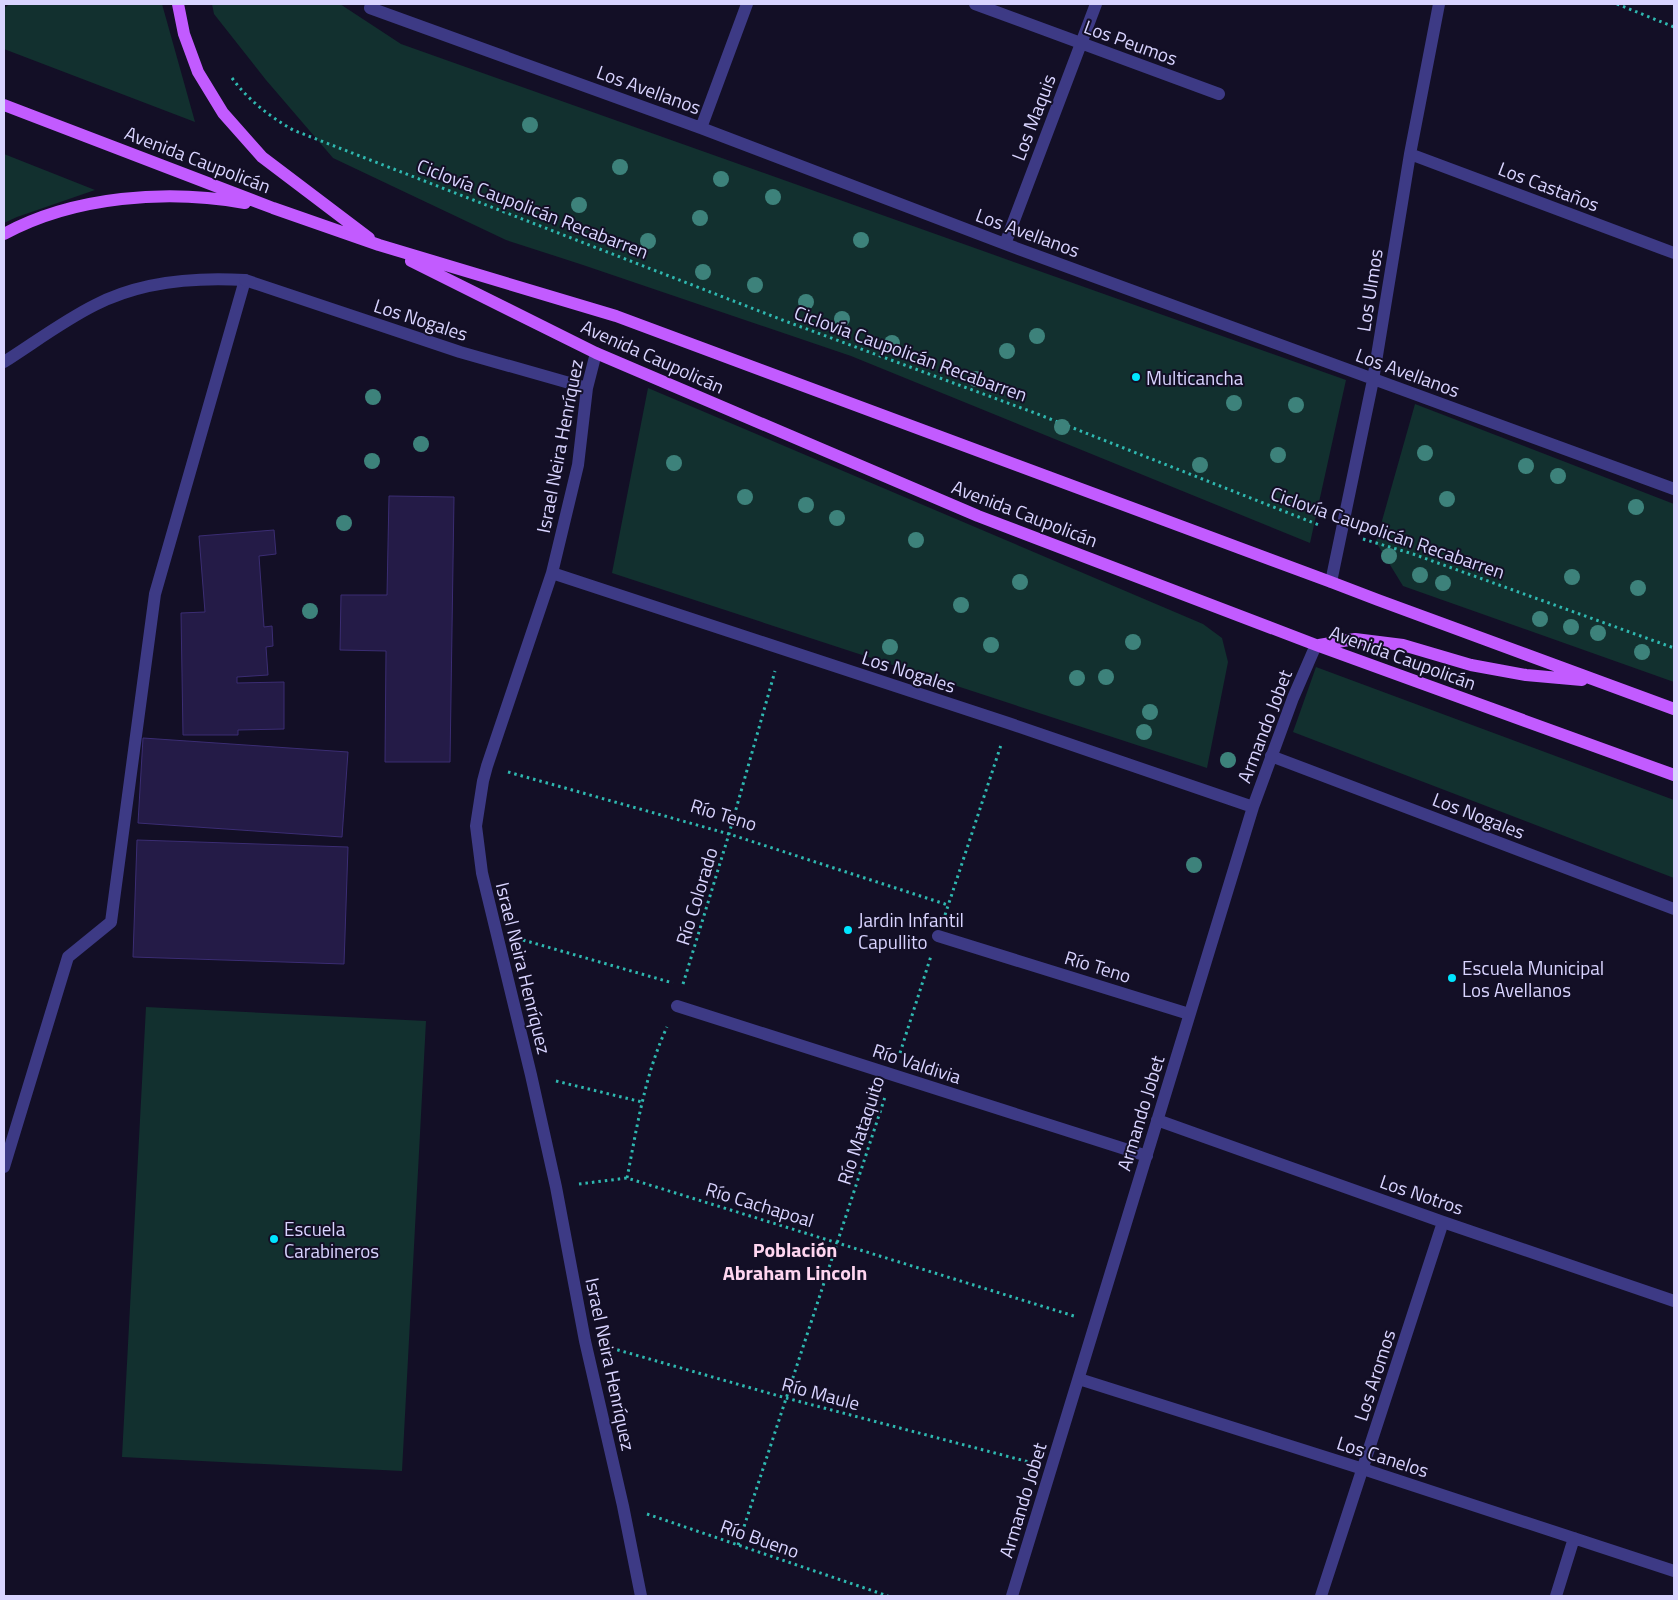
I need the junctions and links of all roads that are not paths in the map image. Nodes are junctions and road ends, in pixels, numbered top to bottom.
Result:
1 (178, 4) edge
2 (747, 4) edge
3 (975, 4) edge
4 (1096, 4) edge
5 (1439, 4) edge
6 (370, 6) edge
7 (1081, 44) junction
8 (1219, 94) dead end
9 (4, 105) edge
10 (701, 128) junction
11 (1410, 154) junction
12 (273, 208) junction
13 (4, 234) edge
14 (1005, 244) junction
15 (379, 245) junction
16 (1674, 253) edge
17 (245, 280) junction
18 (596, 353) junction
19 (4, 362) edge
20 (1373, 380) junction
21 (587, 388) junction
22 (1674, 489) edge
23 (552, 572) junction
24 (1332, 582) junction
25 (1316, 645) junction
26 (1599, 681) junction
27 (1674, 709) edge
28 (1271, 756) junction
29 (1674, 775) edge
30 (1253, 807) junction
31 (1674, 909) edge
32 (938, 936) road end
33 (677, 1006) road end
34 (1190, 1014) junction
35 (1157, 1120) junction
36 (1147, 1156) junction
37 (4, 1167) edge
38 (1443, 1222) junction
39 (1674, 1301) edge
40 (1079, 1379) junction
41 (1363, 1469) junction
42 (1574, 1538) junction
43 (1674, 1571) edge
44 (641, 1596) edge
45 (1012, 1596) edge
46 (1321, 1596) edge
47 (1556, 1596) edge

1 - 15 main road
2 - 10 street
3 - 7 street, Los Peumos
4 - 7 street, Los Maquis
5 - 11 street, Los Ulmos
6 - 10 street, Los Avellanos
7 - 8 street, Los Peumos
7 - 14 street, Los Maquis
9 - 12 main road, Avenida Caupolicán
10 - 14 street, Los Avellanos
11 - 16 street, Los Castaños
11 - 20 street, Los Ulmos
12 - 13 main road
12 - 15 main road, Avenida Caupolicán
14 - 20 street, Los Avellanos
15 - 18 main road, Avenida Caupolicán
15 - 24 main road, Avenida Caupolicán
17 - 19 street, Los Nogales
17 - 21 street, Los Nogales
17 - 37 street
18 - 21 street, Israel Neira Henríquez
18 - 25 main road, Avenida Caupolicán
20 - 22 street, Los Avellanos
20 - 24 street, Los Ulmos
21 - 23 street, Israel Neira Henríquez
23 - 30 street, Los Nogales
23 - 44 street, Israel Neira Henríquez
24 - 26 main road, Avenida Caupolicán
25 - 26 main road
25 - 28 street, Armando Jobet
25 - 29 main road, Avenida Caupolicán
26 - 27 main road, Avenida Caupolicán
28 - 30 street, Armando Jobet
28 - 31 street, Los Nogales
30 - 34 street, Armando Jobet
32 - 34 street, Río Teno
33 - 36 street, Río Valdivia
34 - 35 street, Armando Jobet
35 - 36 street, Armando Jobet
35 - 38 street, Los Notros
36 - 40 street, Armando Jobet
38 - 39 street, Los Notros
38 - 41 street, Los Aromos
40 - 41 street, Los Canelos
40 - 45 street, Armando Jobet
41 - 42 street, Los Canelos
41 - 46 street, Los Aromos
42 - 43 street, Los Canelos
42 - 47 street

